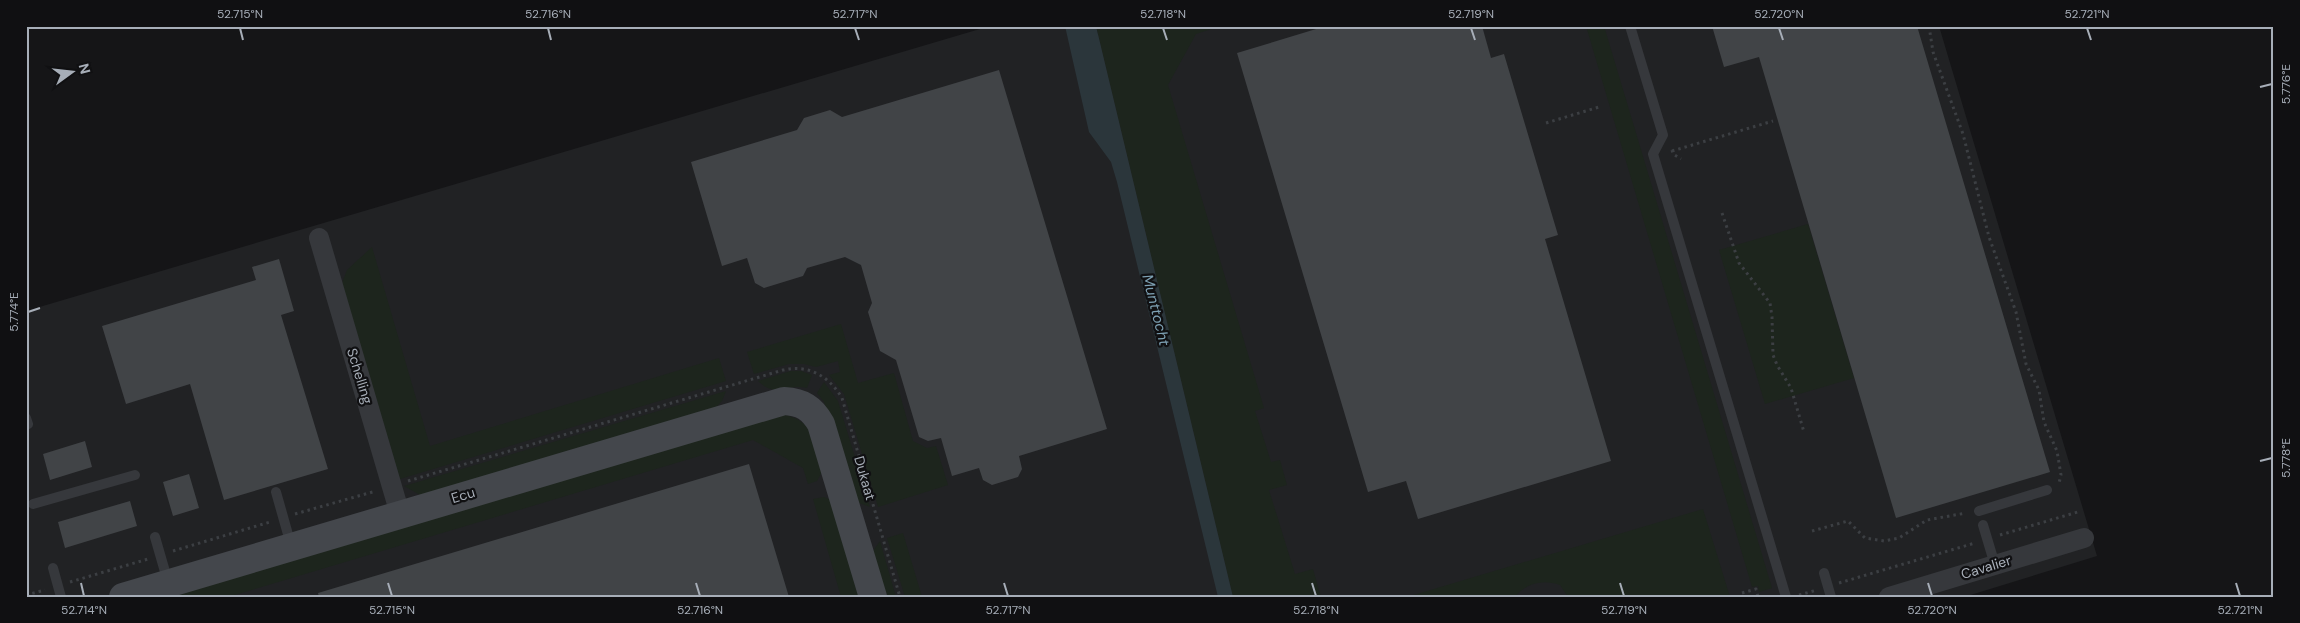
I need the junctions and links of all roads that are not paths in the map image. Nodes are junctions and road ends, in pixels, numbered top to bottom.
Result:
1 (1630, 26) edge
2 (319, 238) dead end
3 (805, 405) joint
4 (26, 418) edge
5 (26, 425) edge
6 (135, 474) dead end
7 (2048, 490) road end
8 (276, 492) dead end
9 (33, 504) dead end
10 (1979, 511) dead end
11 (400, 514) junction
12 (1983, 525) dead end
13 (155, 537) dead end
14 (2084, 538) dead end
15 (291, 546) junction
16 (1995, 565) junction
17 (52, 568) dead end
18 (1824, 573) dead end
19 (168, 583) junction
20 (1829, 592) edge
21 (61, 597) edge
22 (123, 597) edge
23 (873, 597) edge
24 (1786, 597) edge
25 (1889, 597) edge

1 - 24 lane
2 - 11 street, Schelling
3 - 11 street, Ecu
3 - 23 street, Dukaat
4 - 5 lane
6 - 9 lane
7 - 10 lane
8 - 15 lane
11 - 15 street, Ecu
12 - 16 lane
13 - 19 lane
14 - 16 street, Cavalier
15 - 19 street, Ecu
16 - 25 street, Cavalier
17 - 21 lane
18 - 20 lane
19 - 22 street, Ecu

